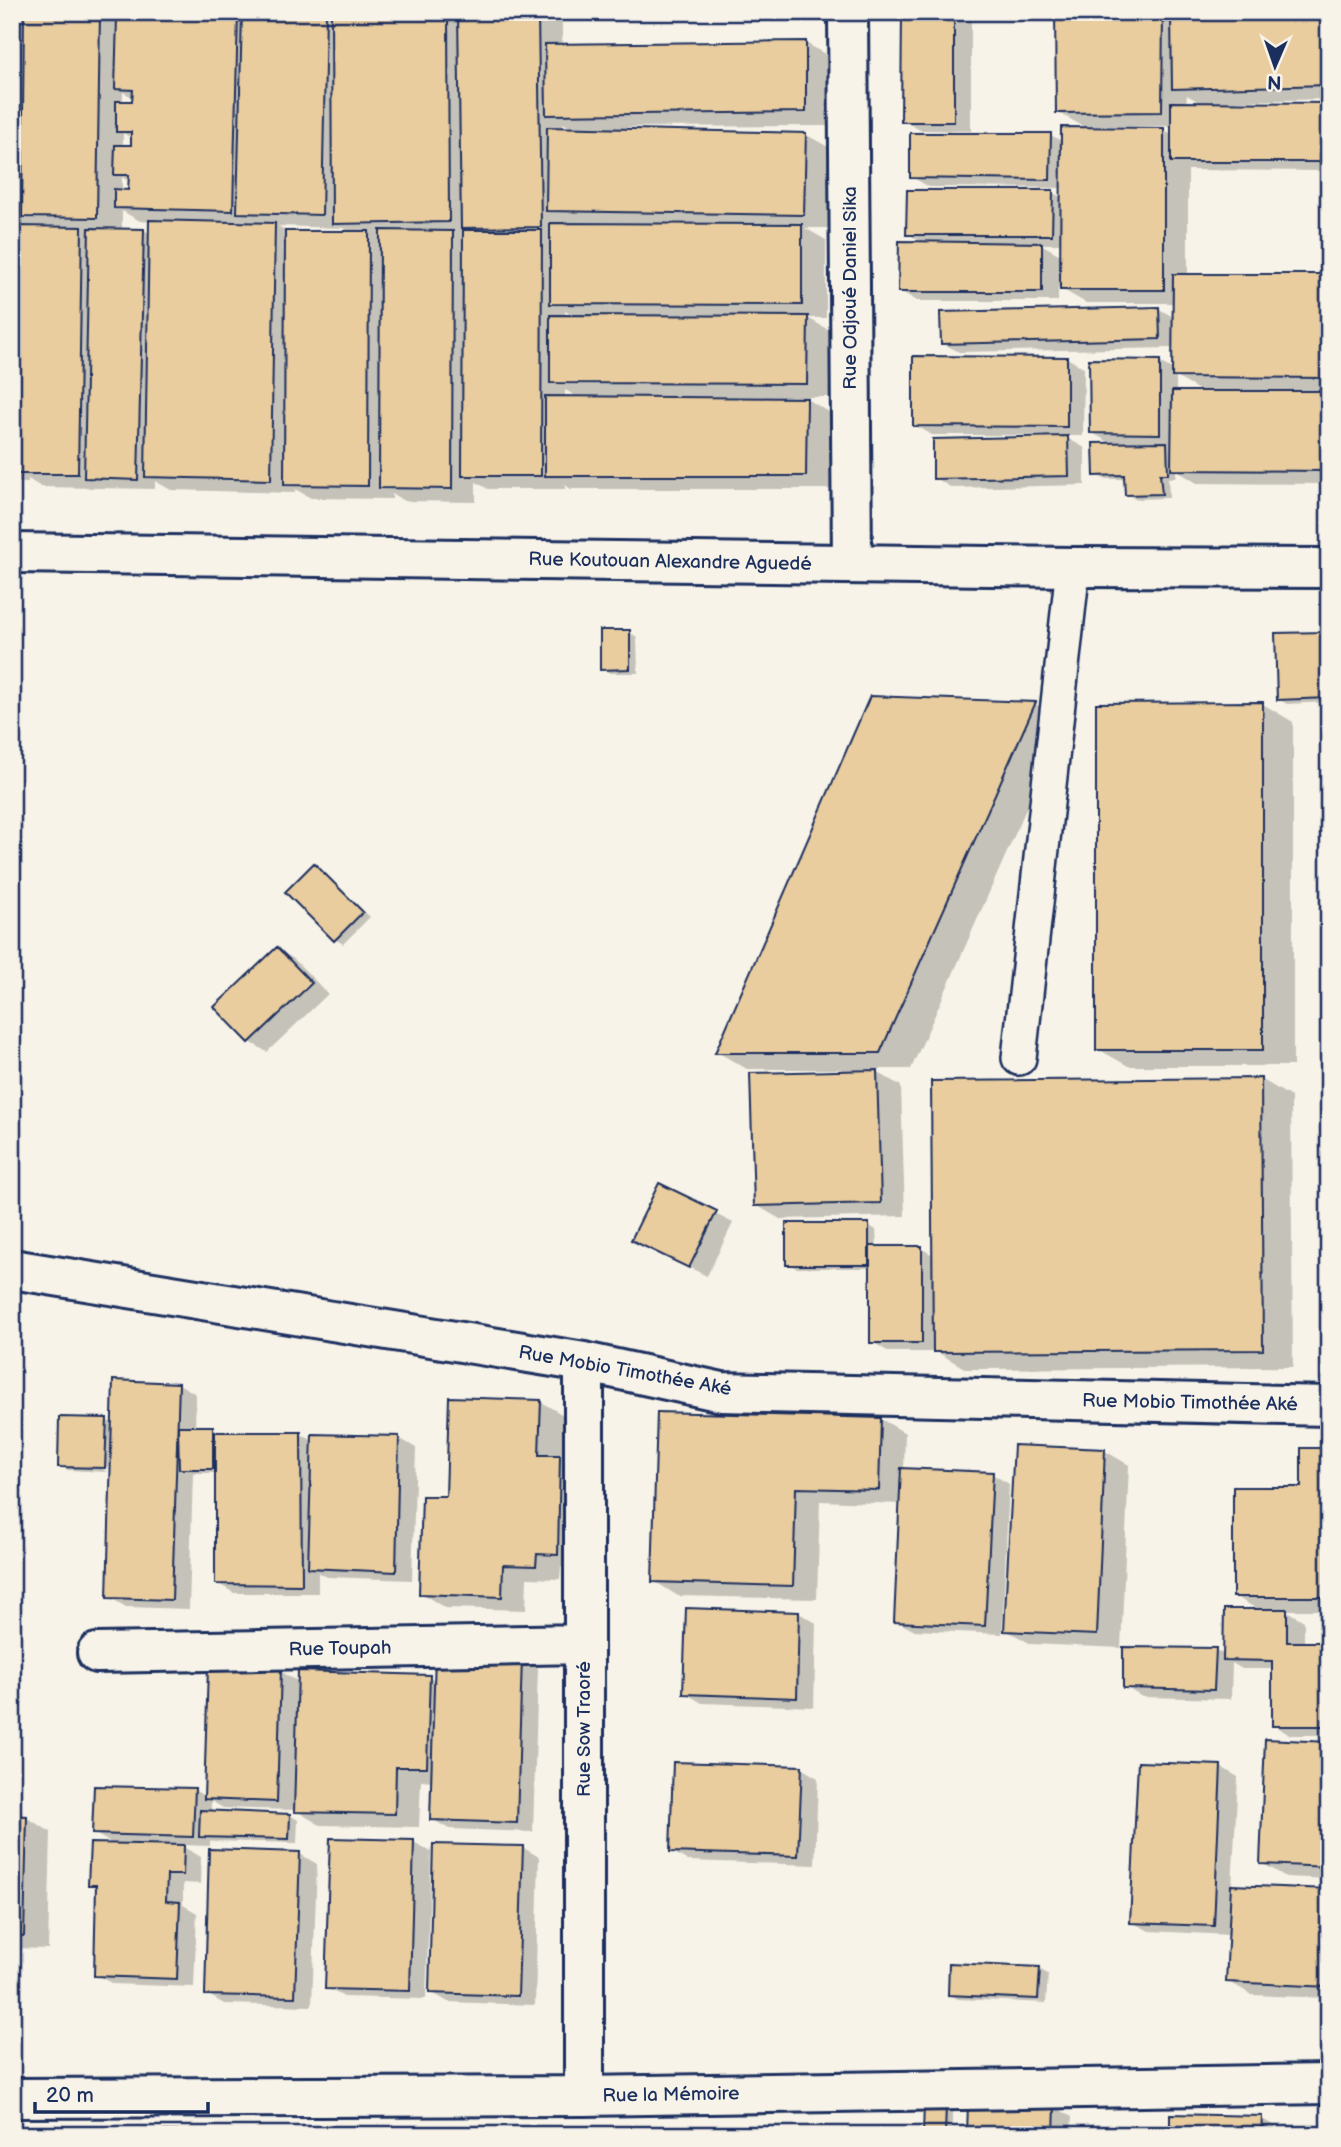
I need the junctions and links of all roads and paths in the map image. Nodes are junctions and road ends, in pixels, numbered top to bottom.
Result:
1 (848, 12) edge
2 (12, 553) edge
3 (852, 564) junction
4 (1073, 567) junction
5 (1329, 568) edge
6 (1019, 1058) dead end
7 (12, 1269) edge
8 (584, 1362) junction
9 (1329, 1406) edge
10 (584, 1644) junction
11 (97, 1653) dead end
12 (1329, 2084) edge
13 (584, 2096) junction
14 (12, 2098) edge

1 - 3 street, Rue Odjoué Daniel Sika
2 - 3 street, Rue Koutouan Alexandre Aguedé
3 - 4 street, Rue Koutouan Alexandre Aguedé
4 - 5 street, Rue Koutouan Alexandre Aguedé
4 - 6 lane
7 - 8 street, Rue Mobio Timothée Aké
8 - 9 street, Rue Mobio Timothée Aké
8 - 10 street, Rue Sow Traoré
10 - 11 street, Rue Toupah
10 - 13 street, Rue Sow Traoré
12 - 13 street, Rue la Mémoire
13 - 14 street, Rue la Mémoire

